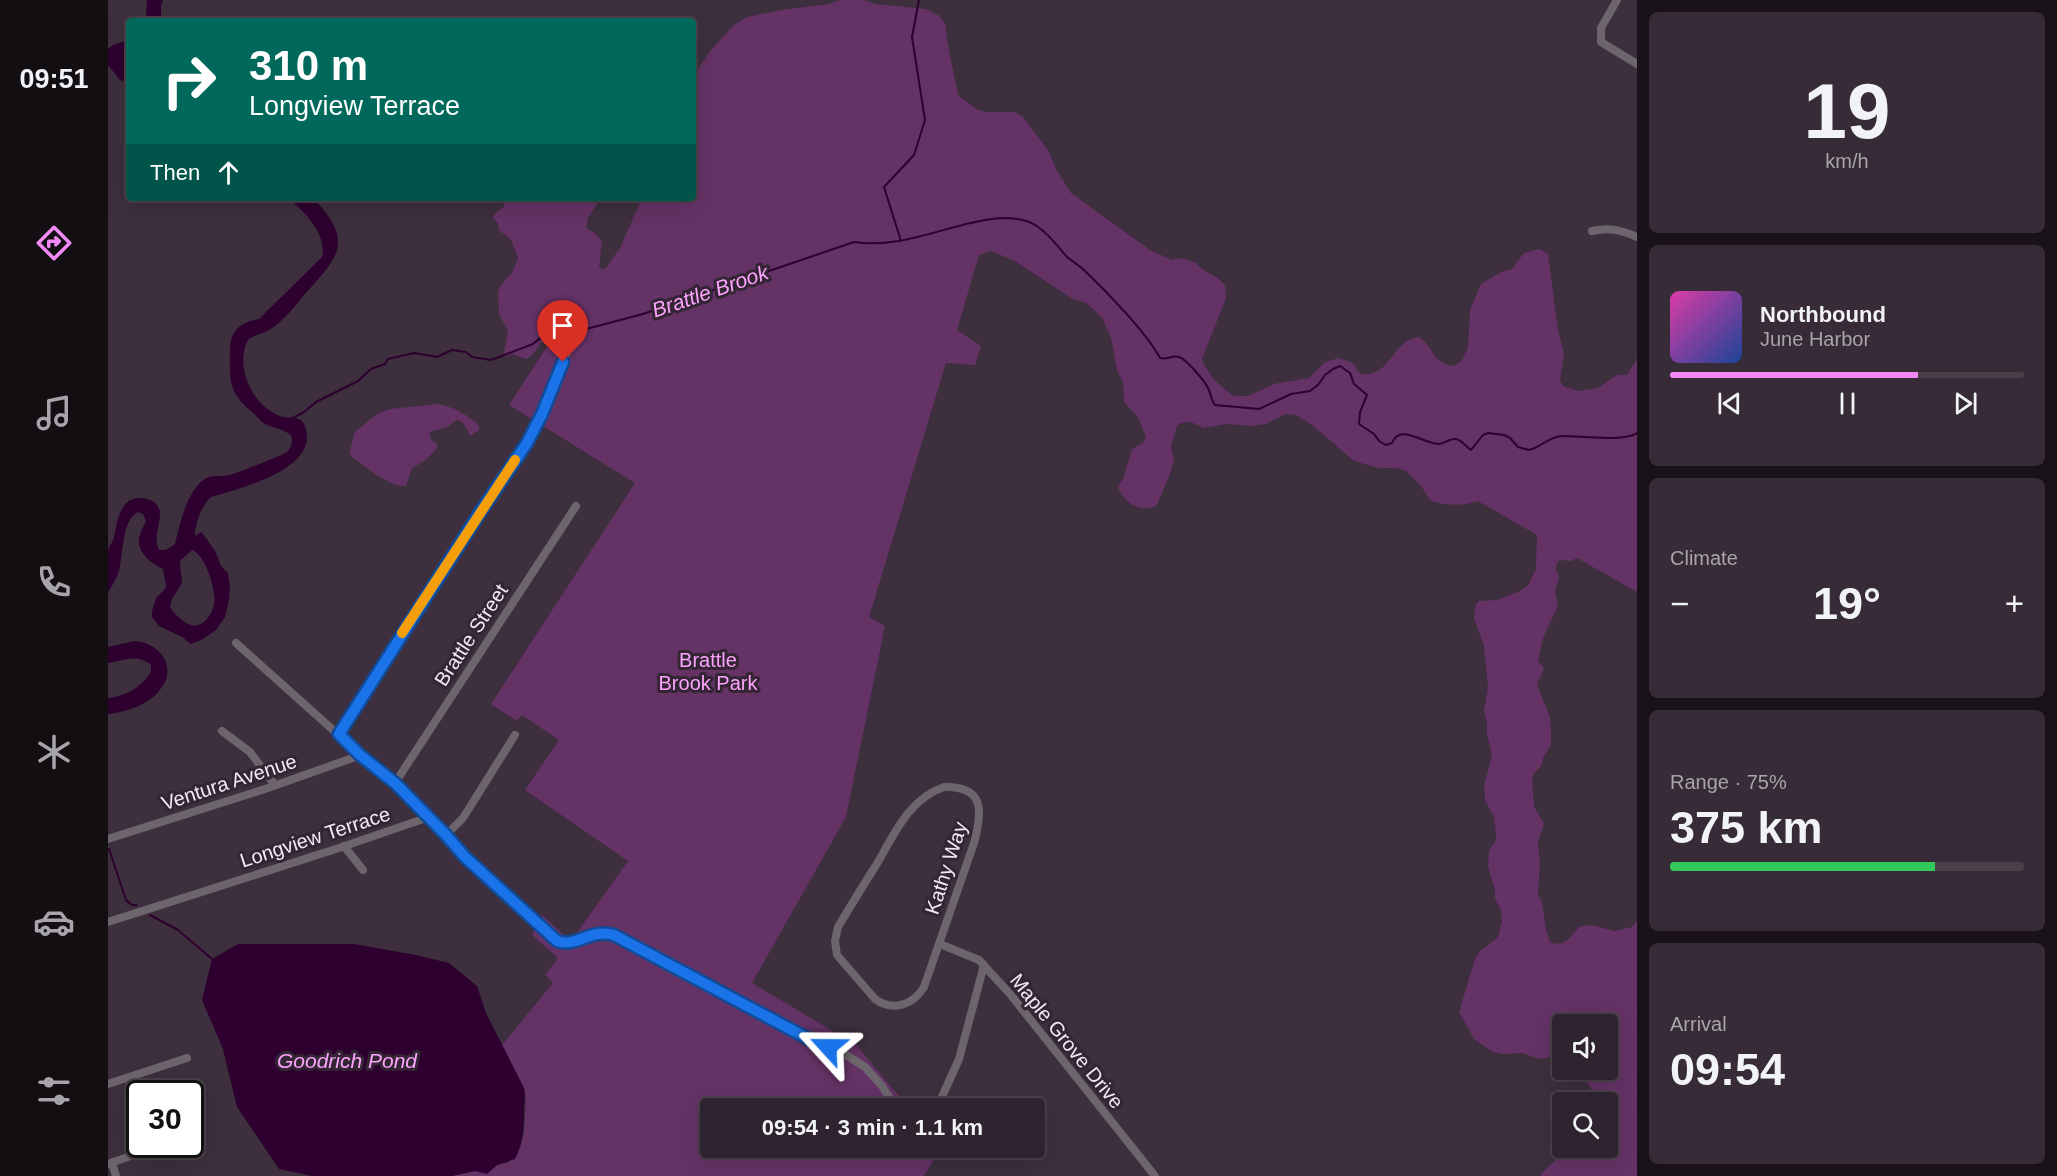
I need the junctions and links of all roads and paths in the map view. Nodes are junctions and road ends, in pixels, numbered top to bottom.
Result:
1 (1617, 0) edge
2 (1637, 64) edge
3 (1592, 231) dead end
4 (1637, 237) edge
5 (570, 345) dead end
6 (576, 506) dead end
7 (236, 643) dead end
8 (222, 731) dead end
9 (339, 734) junction
10 (515, 735) dead end
11 (360, 755) junction
12 (395, 783) junction
13 (275, 785) junction
14 (429, 817) junction
15 (446, 835) junction
16 (108, 839) edge
17 (344, 846) junction
18 (363, 870) dead end
19 (108, 922) edge
20 (940, 945) junction
21 (984, 965) junction
22 (187, 1058) dead end
23 (108, 1084) edge
24 (890, 1098) edge
25 (941, 1098) edge
26 (126, 1158) edge
27 (110, 1164) edge
28 (116, 1176) edge
29 (1153, 1176) edge

1 - 2 street
3 - 4 street
5 - 9 street
6 - 12 street, Brattle Street
7 - 9 street
8 - 13 street
9 - 11 street
10 - 15 street
11 - 12 street
11 - 13 street, Ventura Avenue
12 - 14 street
13 - 16 street, Ventura Avenue
14 - 15 street
14 - 17 street, Longview Terrace
15 - 24 street
17 - 18 street
17 - 19 street, Longview Terrace
20 - 20 street, Kathy Way
20 - 21 street, Maple Grove Drive
21 - 25 street
21 - 29 street, Maple Grove Drive
22 - 23 street
26 - 27 street
27 - 28 street

